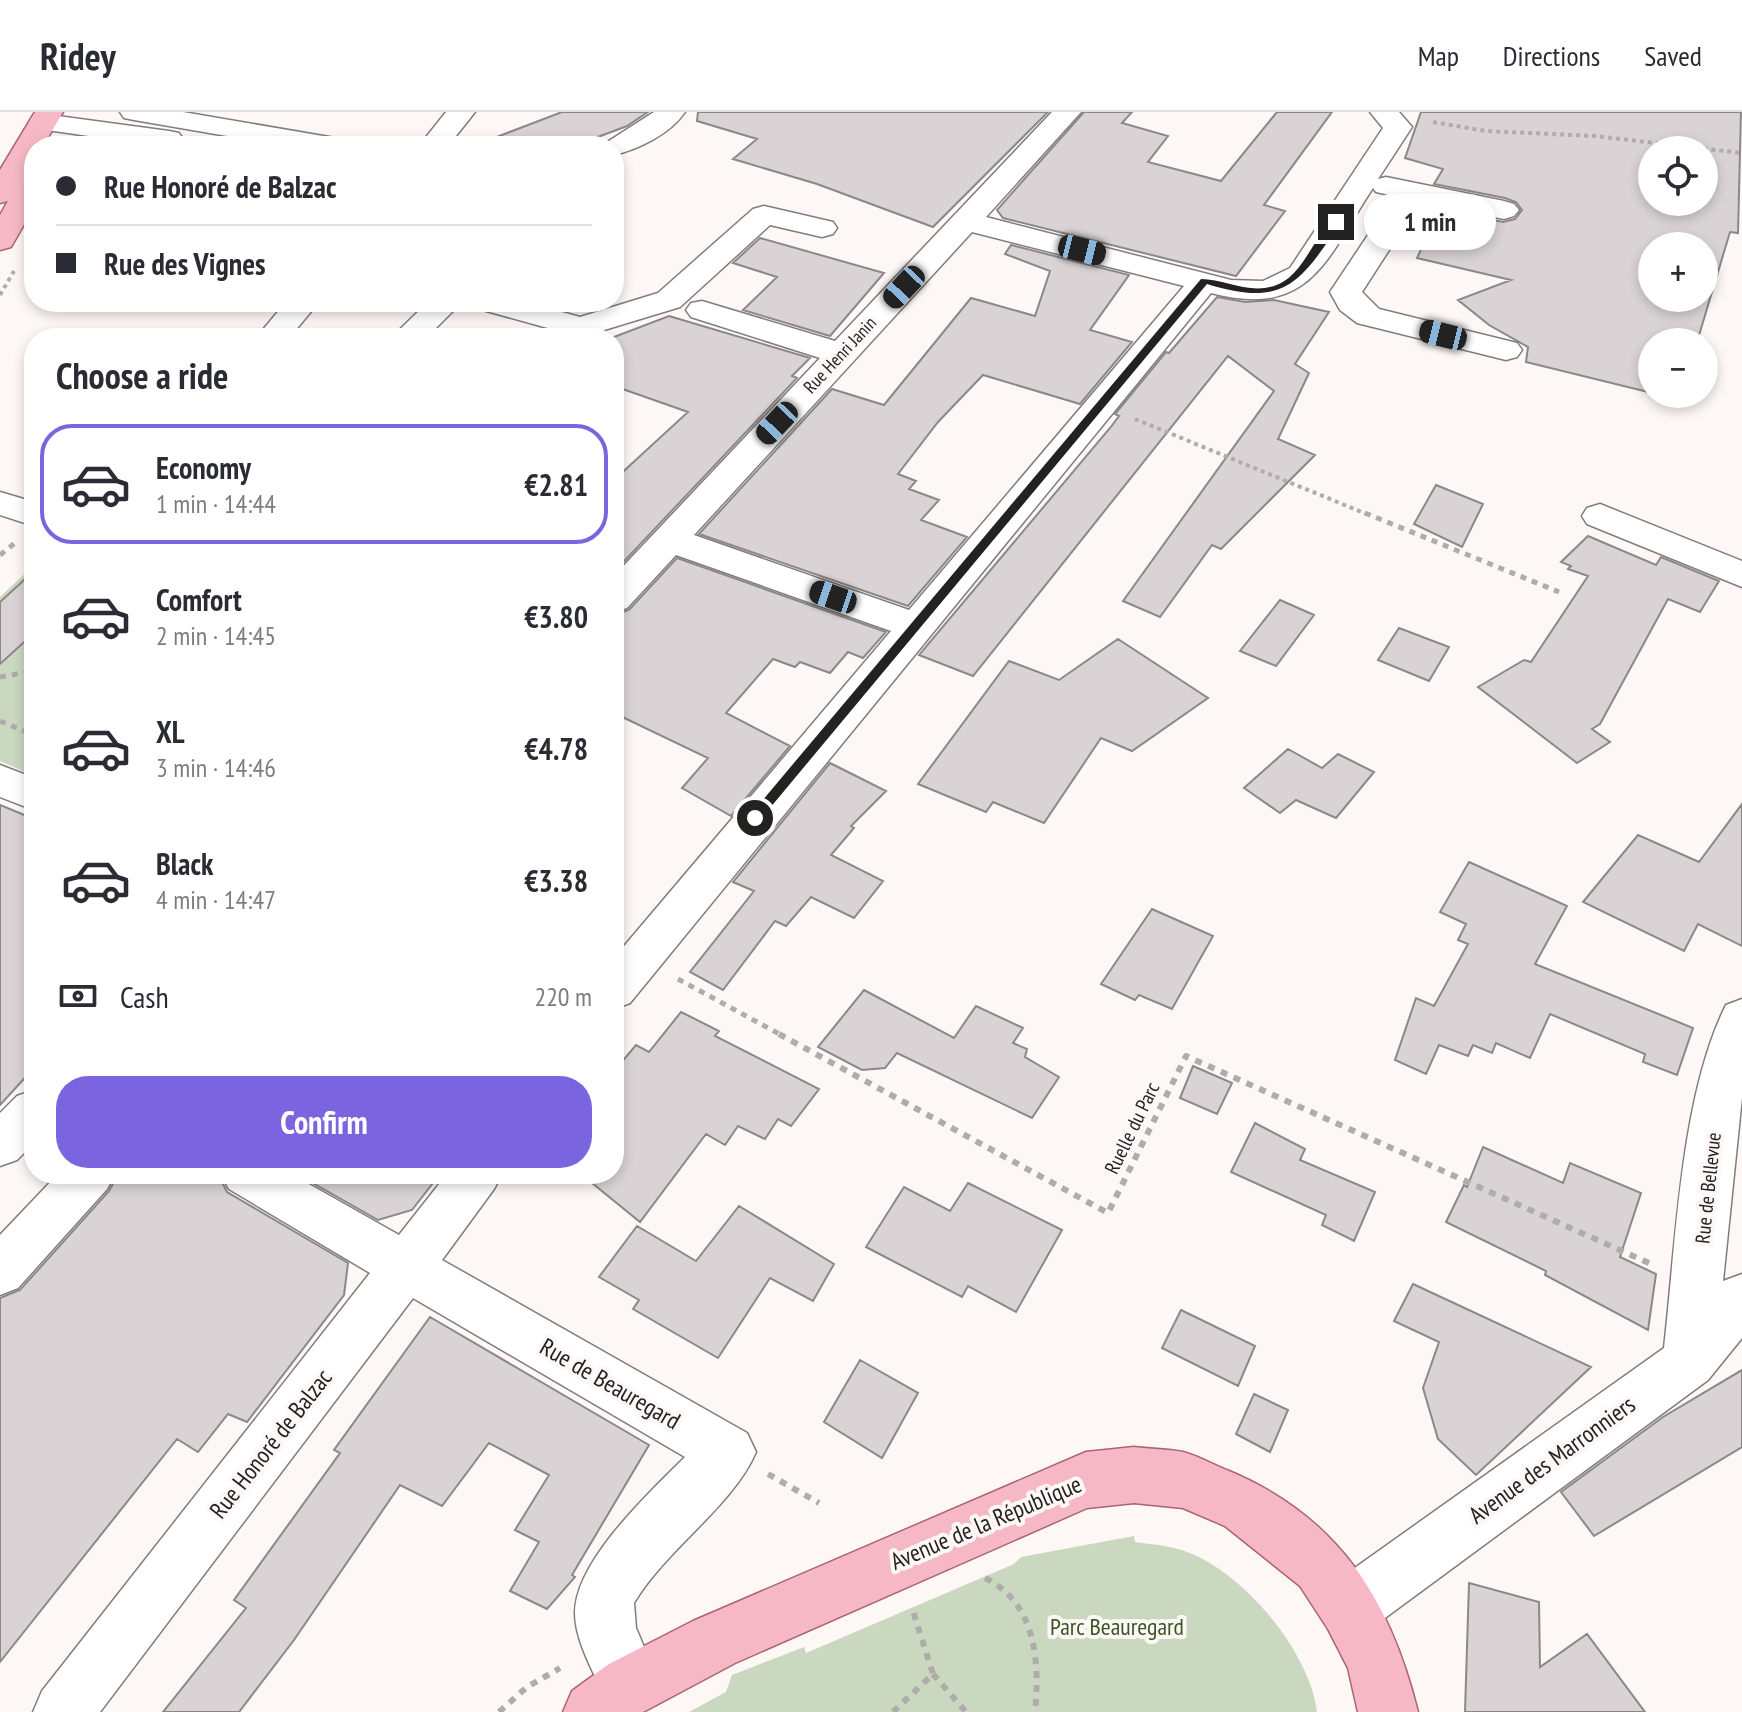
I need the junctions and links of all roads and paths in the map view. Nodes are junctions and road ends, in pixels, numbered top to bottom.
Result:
1 (134, 112) edge
2 (461, 112) edge
3 (671, 112) edge
4 (1067, 112) edge
5 (1390, 117) edge
6 (57, 123) edge
7 (151, 136) edge
8 (276, 136) edge
9 (441, 136) edge
10 (624, 143) edge
11 (1742, 153) edge
12 (24, 164) edge
13 (1364, 181) junction
14 (1412, 192) junction
15 (0, 194) edge
16 (24, 199) edge
17 (1504, 210) dead end
18 (966, 221) junction
19 (822, 228) dead end
20 (0, 241) edge
21 (1309, 263) junction
22 (1356, 276) junction
23 (1205, 281) junction
24 (702, 310) dead end
25 (294, 312) edge
26 (435, 312) edge
27 (526, 312) edge
28 (281, 328) edge
29 (418, 328) edge
30 (1506, 350) dead end
31 (842, 354) junction
32 (1100, 405) junction
33 (0, 503) edge
34 (24, 511) edge
35 (1600, 516) dead end
36 (669, 539) junction
37 (1742, 575) edge
38 (624, 588) edge
39 (1559, 592) dead end
40 (916, 626) junction
41 (24, 673) edge
42 (0, 677) edge
43 (0, 721) edge
44 (24, 731) edge
45 (0, 780) edge
46 (24, 791) edge
47 (638, 957) junction
48 (624, 976) edge
49 (1742, 1018) edge
50 (24, 1121) edge
51 (0, 1145) edge
52 (81, 1184) edge
53 (263, 1184) edge
54 (470, 1184) edge
55 (407, 1268) junction
56 (0, 1271) edge
57 (1720, 1291) edge
58 (773, 1477) dead end
59 (819, 1503) dead end
60 (977, 1575) dead end
61 (907, 1592) dead end
62 (1349, 1608) junction
63 (933, 1674) junction
64 (597, 1687) edge
65 (63, 1712) edge
66 (499, 1712) edge
67 (893, 1712) edge
68 (966, 1712) edge
69 (1035, 1712) edge
70 (1388, 1712) edge

1 - 8 street
2 - 9 street
3 - 10 street
4 - 18 street, Rue Henri Janin
5 - 11 path
5 - 13 street
6 - 7 street
12 - 15 main road
13 - 14 street
13 - 21 street
14 - 17 street
14 - 22 street
16 - 20 main road
18 - 23 street
18 - 31 street, Rue Henri Janin
19 - 27 street
21 - 22 street
21 - 23 street
22 - 30 street
23 - 32 street
24 - 31 street
25 - 28 street
26 - 29 street
31 - 36 street, Rue Henri Janin
32 - 39 path
32 - 40 street
33 - 34 street
35 - 37 street
36 - 38 street, Rue Henri Janin
36 - 40 street
40 - 47 street
41 - 42 path
43 - 44 path
45 - 46 street
47 - 48 street
47 - 57 path, Ruelle du Parc
49 - 57 street, Rue de Bellevue
50 - 51 street
52 - 56 street
53 - 55 street, Rue de Beauregard
54 - 55 street, Rue Honoré de Balzac
55 - 64 street, Rue de Beauregard
55 - 65 street, Rue Honoré de Balzac
57 - 62 street, Avenue des Marronniers
58 - 59 path
60 - 69 path
61 - 63 path
62 - 64 main road, Avenue de la République
62 - 70 main road, Avenue de la République
63 - 67 path
63 - 68 path
64 - 66 path

